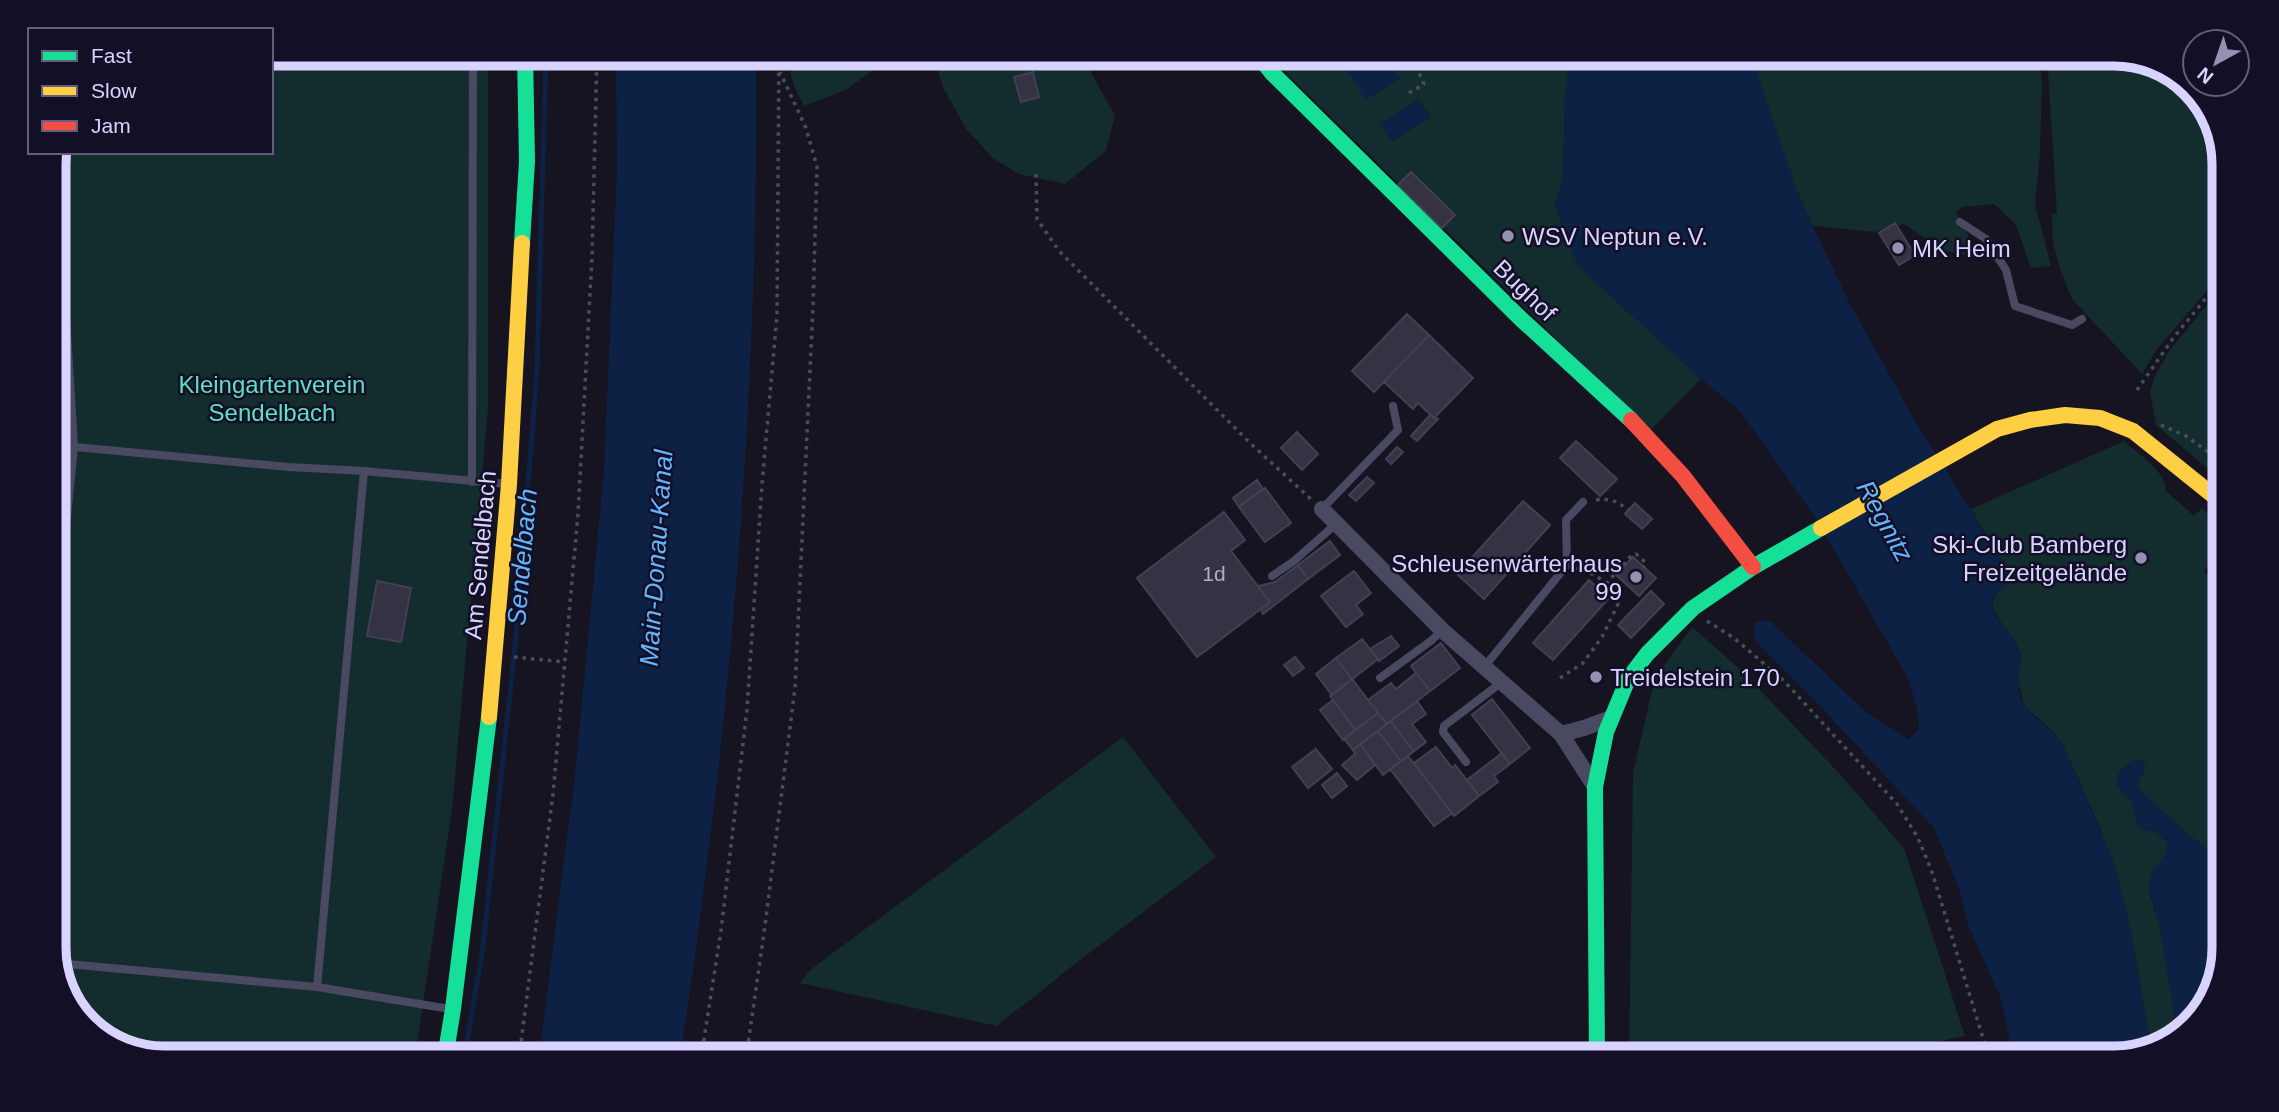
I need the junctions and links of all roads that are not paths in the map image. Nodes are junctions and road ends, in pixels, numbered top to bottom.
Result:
1 (473, 66) edge
2 (525, 66) edge
3 (1266, 66) edge
4 (1960, 222) dead end
5 (2082, 319) dead end
6 (67, 332) edge
7 (1393, 406) dead end
8 (67, 446) edge
9 (74, 446) junction
10 (364, 471) junction
11 (472, 482) junction
12 (509, 484) junction
13 (2212, 495) edge
14 (1583, 502) road end
15 (1322, 509) joint
16 (67, 517) edge
17 (1337, 523) junction
18 (1753, 567) junction
19 (1272, 576) dead end
20 (1443, 630) junction
21 (1485, 666) junction
22 (1380, 678) dead end
23 (1502, 682) junction
24 (1611, 718) junction
25 (1561, 734) junction
26 (1466, 762) dead end
27 (1595, 787) junction
28 (68, 964) edge
29 (317, 988) junction
30 (453, 1009) junction
31 (447, 1046) edge
32 (1597, 1046) edge

1 - 11 lane
2 - 12 street, Am Sendelbach
3 - 18 street, Bughof
4 - 5 lane
6 - 9 lane
7 - 15 lane
8 - 9 lane
9 - 10 lane
9 - 16 lane
10 - 11 lane
10 - 29 lane
11 - 12 lane
12 - 30 street, Am Sendelbach
13 - 18 street
14 - 21 lane
15 - 17 street
17 - 19 lane
17 - 20 street
18 - 24 street
20 - 21 street
20 - 22 lane
21 - 23 street
23 - 25 street
23 - 26 lane
24 - 25 street
24 - 27 street
25 - 27 street
27 - 32 street
28 - 29 lane
29 - 30 lane
30 - 31 street, Am Sendelbach

